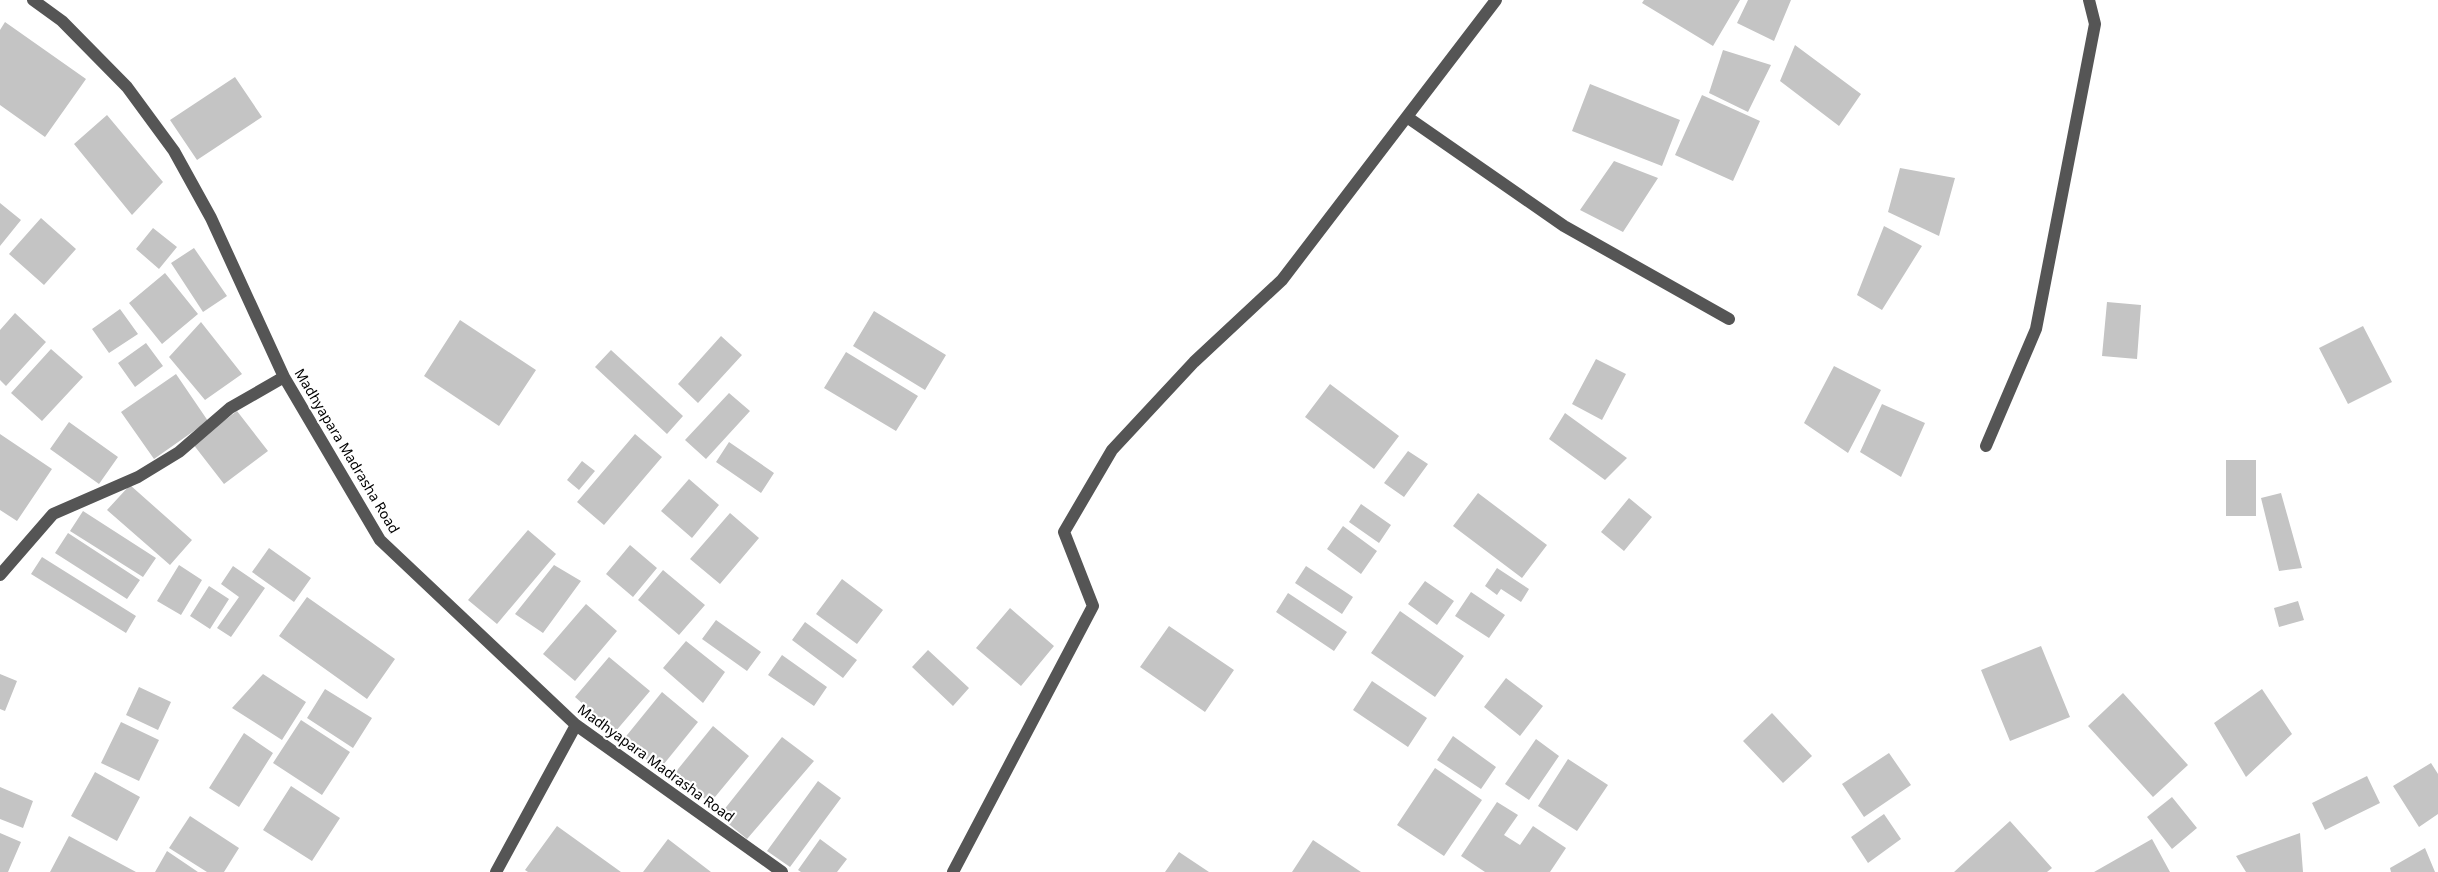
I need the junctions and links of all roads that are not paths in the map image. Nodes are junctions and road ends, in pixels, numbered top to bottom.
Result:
1 (33, 0) edge
2 (1496, 0) edge
3 (2089, 0) edge
4 (1407, 117) junction
5 (1729, 319) dead end
6 (284, 377) junction
7 (1986, 446) dead end
8 (0, 575) edge
9 (576, 725) junction
10 (496, 872) edge
11 (782, 872) edge
12 (953, 872) edge

1 - 6 street, Madhyapara Madrasha Road
2 - 4 street
3 - 7 street
4 - 5 street
4 - 12 street
6 - 8 street
6 - 9 street, Madhyapara Madrasha Road
9 - 10 street
9 - 11 street, Madhyapara Madrasha Road

